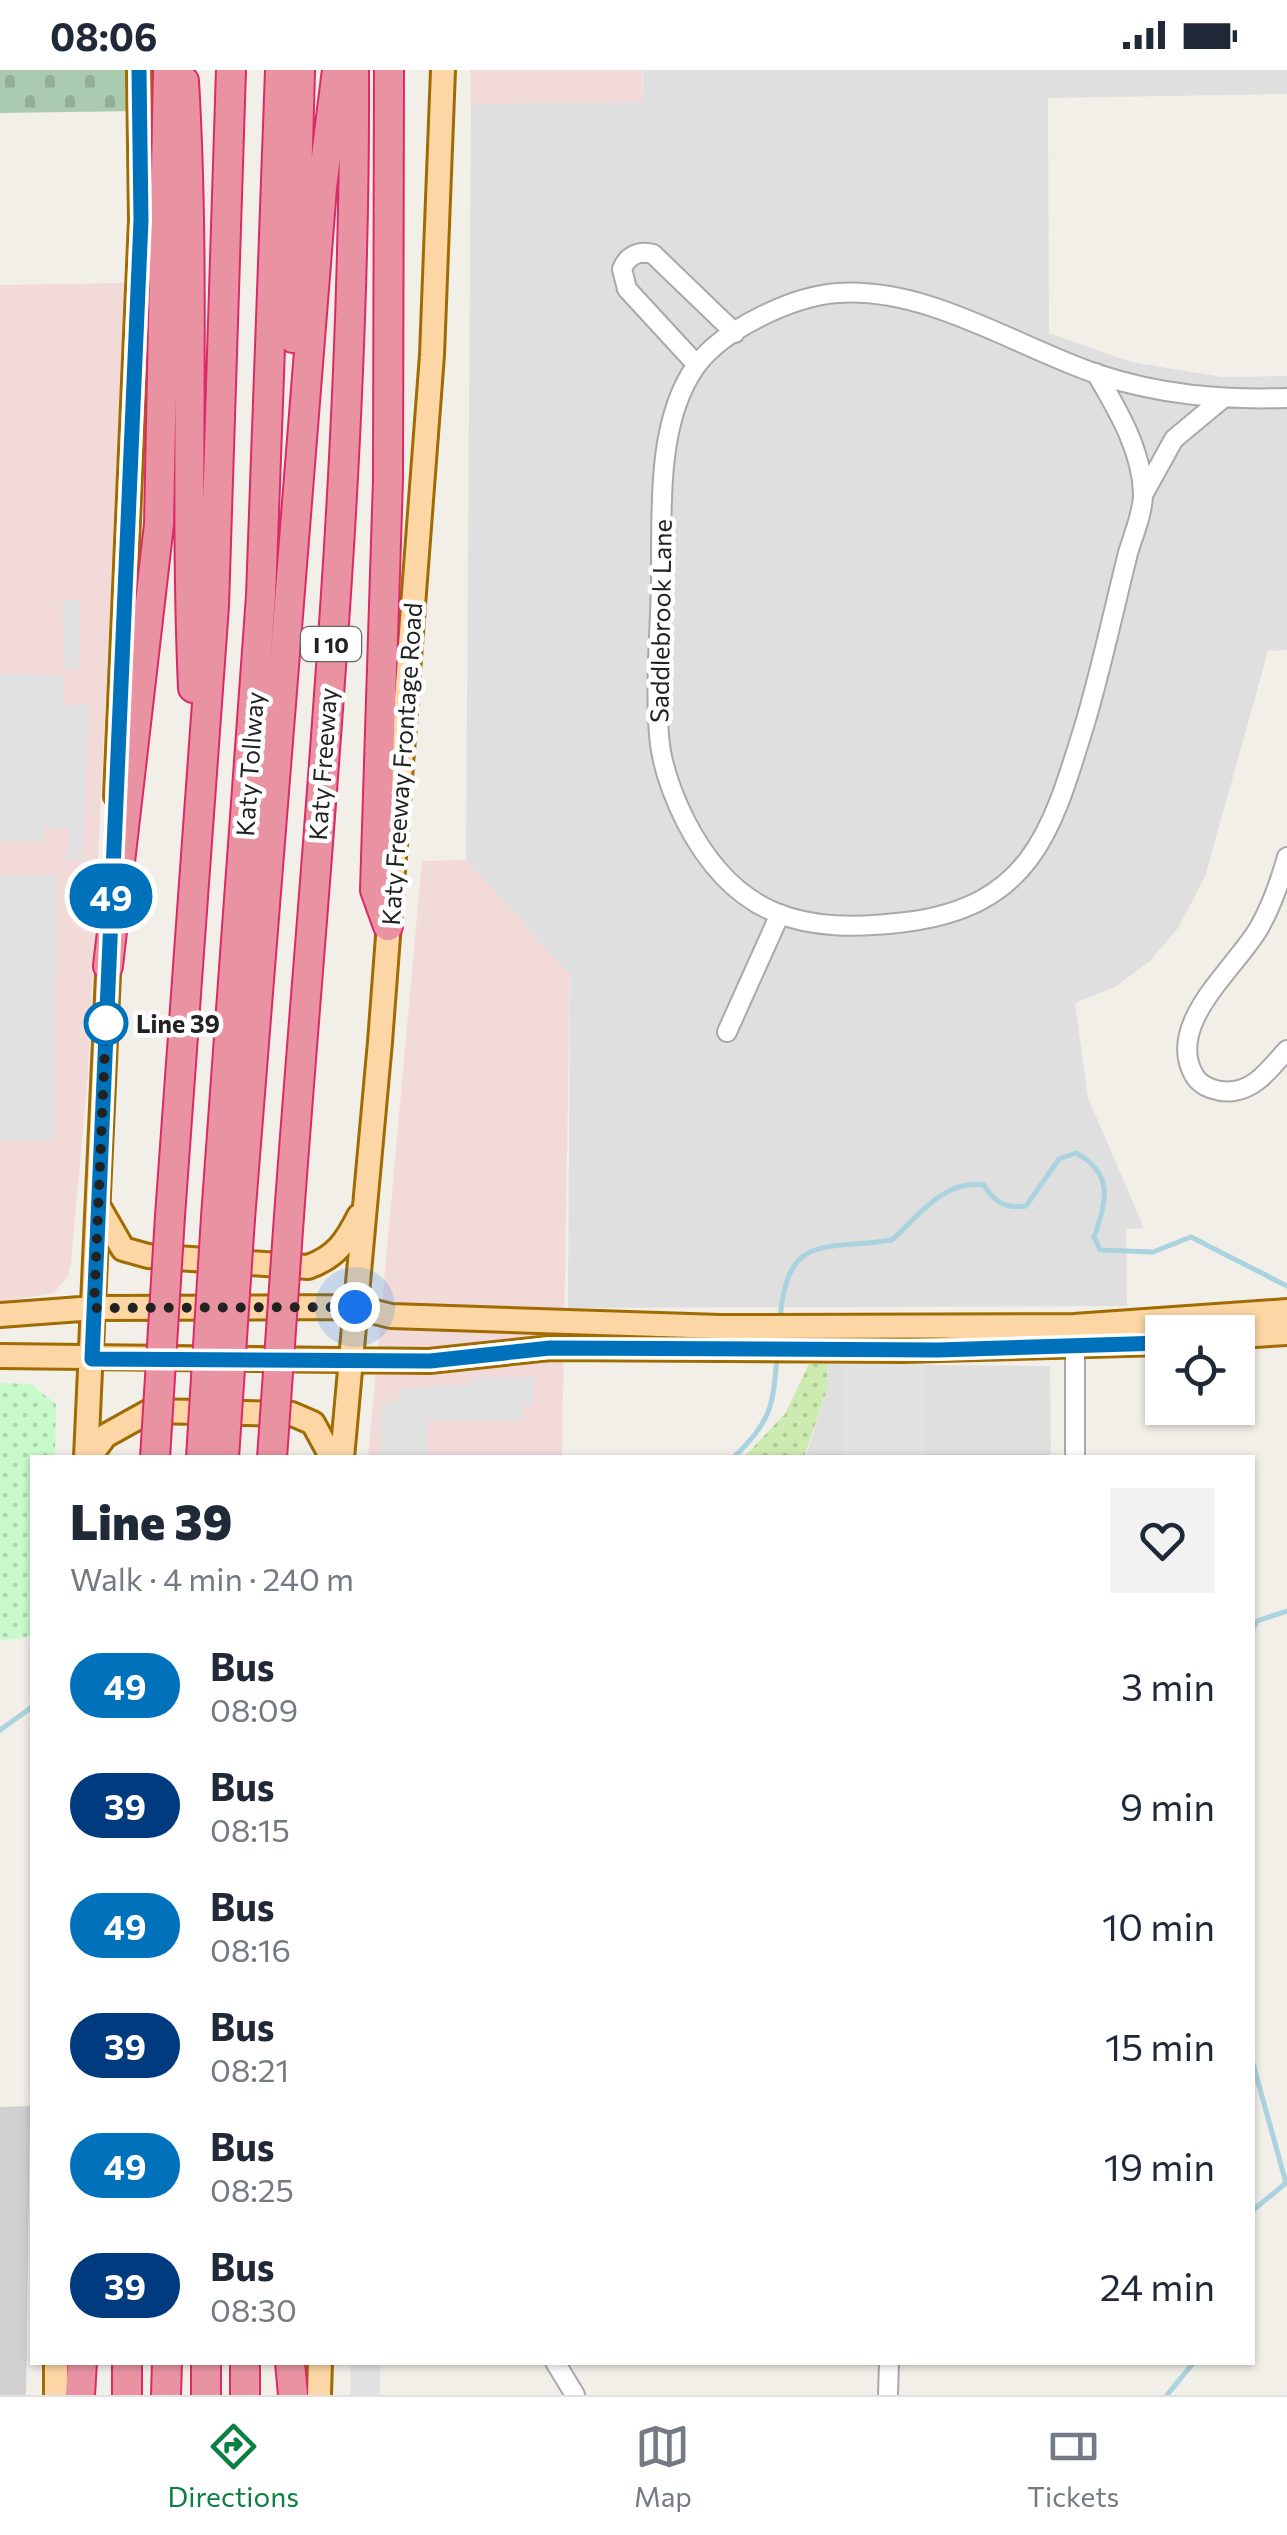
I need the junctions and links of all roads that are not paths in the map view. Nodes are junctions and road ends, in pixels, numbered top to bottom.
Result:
1 (139, 70) edge
2 (168, 70) edge
3 (184, 70) edge
4 (231, 70) edge
5 (280, 70) edge
6 (300, 70) edge
7 (338, 70) edge
8 (354, 70) edge
9 (389, 70) edge
10 (442, 70) edge
11 (735, 333) junction
12 (697, 365) junction
13 (1096, 373) junction
14 (1287, 398) edge
15 (1220, 400) junction
16 (1143, 495) junction
17 (283, 684) junction
18 (198, 814) junction
19 (1287, 856) edge
20 (1283, 891) edge
21 (780, 914) junction
22 (388, 926) junction
23 (108, 966) junction
24 (727, 1032) dead end
25 (1287, 1050) edge
26 (99, 1206) junction
27 (363, 1207) junction
28 (228, 1218) junction
29 (355, 1307) junction
30 (94, 1308) junction
31 (1287, 1311) edge
32 (0, 1315) edge
33 (1255, 1320) edge
34 (586, 1324) junction
35 (1255, 1329) edge
36 (1145, 1332) edge
37 (1287, 1333) edge
38 (1075, 1337) junction
39 (720, 1339) junction
40 (1145, 1342) edge
41 (586, 1350) junction
42 (0, 1356) edge
43 (351, 1358) junction
44 (92, 1359) junction
45 (87, 1455) edge
46 (89, 1455) edge
47 (155, 1455) edge
48 (201, 1455) edge
49 (224, 1455) edge
50 (272, 1455) edge
51 (330, 1455) edge
52 (342, 1455) edge
53 (1075, 1455) edge
54 (56, 2365) edge
55 (82, 2365) edge
56 (127, 2365) edge
57 (167, 2365) edge
58 (206, 2365) edge
59 (245, 2365) edge
60 (290, 2365) edge
61 (320, 2365) edge
62 (557, 2365) edge
63 (890, 2365) edge
64 (56, 2395) edge
65 (80, 2395) edge
66 (127, 2395) edge
67 (166, 2395) edge
68 (206, 2395) edge
69 (245, 2395) edge
70 (293, 2395) edge
71 (319, 2395) edge
72 (574, 2395) edge
73 (888, 2395) edge

1 - 23 main road
2 - 23 highway
3 - 18 highway
4 - 18 highway
5 - 28 highway, Katy Tollway
6 - 17 highway
7 - 17 highway
8 - 50 highway, Katy Freeway / I 10, bridge
9 - 22 highway
10 - 22 main road, Katy Freeway Frontage Road
11 - 12 street, Saddlebrook Lane
11 - 12 street
11 - 13 street, Saddlebrook Lane
12 - 21 street, Saddlebrook Lane
13 - 15 street, Saddlebrook Lane
13 - 16 street, Saddlebrook Lane
14 - 15 street, Saddlebrook Lane
15 - 16 street, Saddlebrook Lane
16 - 21 street, Saddlebrook Lane
17 - 28 highway, Katy Tollway
18 - 47 highway, bridge
19 - 20 street
20 - 25 street
21 - 24 street
22 - 27 main road, Katy Freeway Frontage Road
23 - 26 main road
26 - 27 main road
26 - 30 main road
27 - 29 main road, Katy Freeway Frontage Road
28 - 48 highway, Katy Tollway, bridge
28 - 49 highway, Katy Tollway, bridge
29 - 30 main road
29 - 34 main road
29 - 43 main road, Katy Freeway Frontage Road
30 - 32 main road
30 - 44 main road
31 - 33 main road
34 - 39 main road
34 - 41 main road
35 - 37 main road
36 - 38 main road
38 - 39 main road
38 - 40 main road
38 - 53 street
39 - 41 main road
41 - 43 main road
42 - 44 main road
43 - 44 main road
43 - 52 main road, Katy Freeway Frontage Road
44 - 45 main road
46 - 51 main road
54 - 64 main road
55 - 65 highway
56 - 66 highway
57 - 67 highway
58 - 68 highway
59 - 69 highway
60 - 70 highway
61 - 71 main road
62 - 72 street
63 - 73 street

